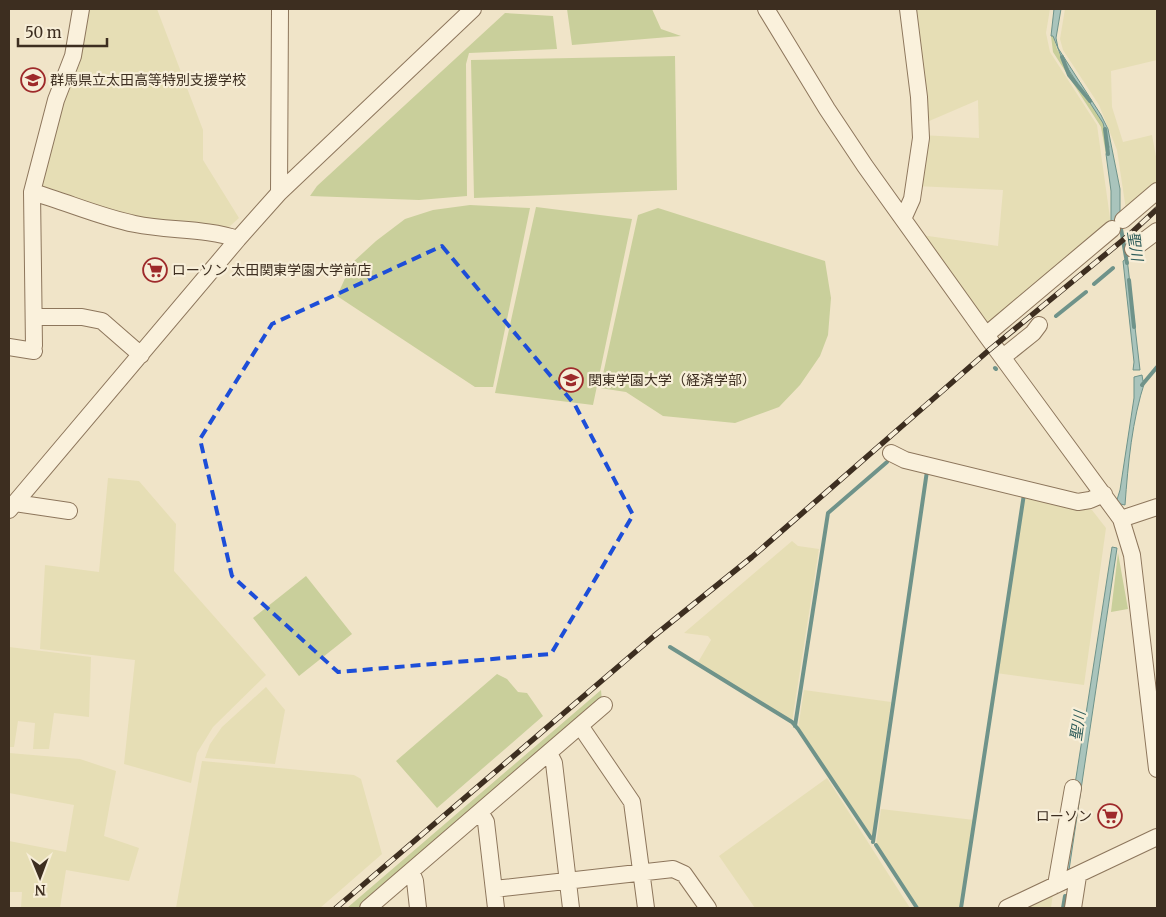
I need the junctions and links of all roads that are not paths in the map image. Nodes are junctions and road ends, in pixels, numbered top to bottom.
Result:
1 (81, 9) edge
2 (280, 9) edge
3 (473, 9) edge
4 (766, 9) edge
5 (908, 9) edge
6 (1157, 191) edge
7 (32, 192) junction
8 (279, 193) junction
9 (903, 219) junction
10 (1157, 231) edge
11 (238, 239) junction
12 (1133, 249) dead end
13 (34, 317) junction
14 (1039, 325) dead end
15 (986, 335) junction
16 (9, 347) edge
17 (141, 355) junction
18 (1003, 357) junction
19 (890, 454) dead end
20 (1104, 494) junction
21 (12, 506) edge
22 (1157, 507) edge
23 (69, 511) dead end
24 (1121, 519) junction
25 (604, 705) dead end
26 (580, 726) junction
27 (549, 753) junction
28 (1157, 769) edge
29 (1072, 788) dead end
30 (480, 812) junction
31 (1157, 837) edge
32 (411, 871) junction
33 (642, 871) junction
34 (568, 880) junction
35 (1066, 881) junction
36 (494, 889) junction
37 (368, 908) edge
38 (418, 908) edge
39 (496, 908) edge
40 (571, 908) edge
41 (646, 908) edge
42 (708, 908) edge
43 (1007, 908) edge
44 (1073, 908) edge

1 - 7 street
2 - 8 street
3 - 8 street
4 - 9 street
5 - 9 street
6 - 15 street
7 - 11 street
7 - 13 street
8 - 11 street
9 - 15 street
10 - 12 street
11 - 17 street
13 - 16 street
13 - 17 street
14 - 18 street
15 - 18 street
17 - 21 street
18 - 20 street
19 - 20 street
20 - 24 street
21 - 23 street
22 - 24 street
24 - 28 street
25 - 26 street
26 - 27 street
26 - 33 street
27 - 30 street
27 - 34 street
29 - 35 street
30 - 32 street
30 - 36 street
31 - 35 street
32 - 37 street
32 - 38 street
33 - 34 street
33 - 41 street
33 - 42 street
34 - 36 street
34 - 40 street
35 - 43 street
35 - 44 street
36 - 39 street

